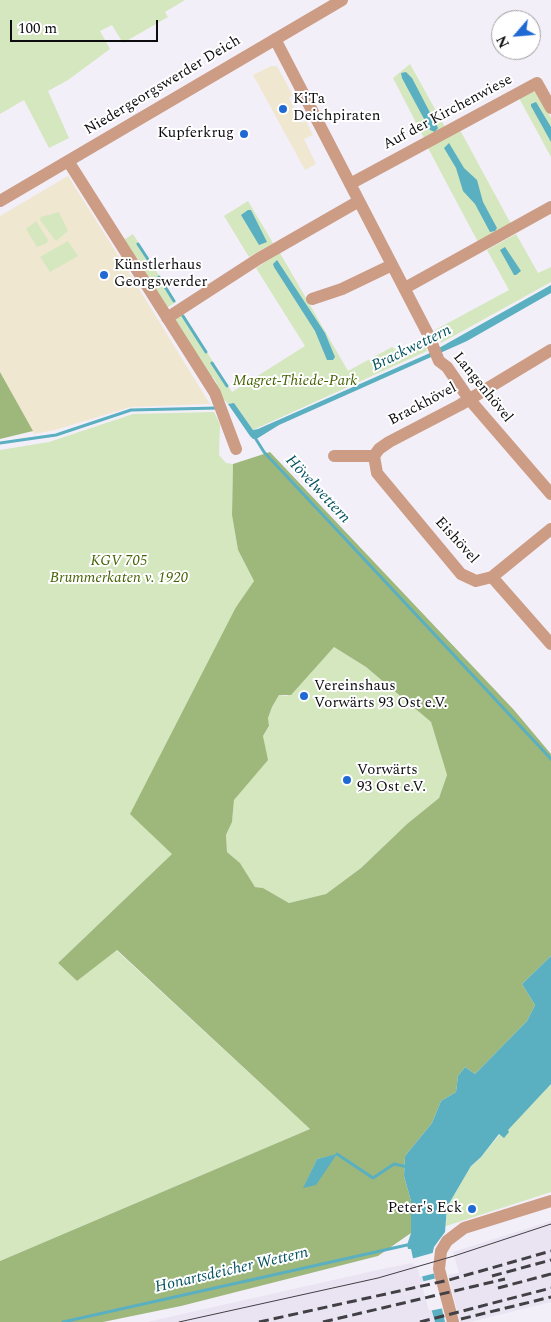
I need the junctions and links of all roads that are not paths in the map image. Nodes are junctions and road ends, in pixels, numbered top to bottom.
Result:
1 (342, 0) edge
2 (275, 39) junction
3 (551, 108) edge
4 (68, 161) junction
5 (350, 184) junction
6 (0, 201) edge
7 (359, 202) junction
8 (551, 207) edge
9 (392, 264) junction
10 (405, 288) junction
11 (312, 299) dead end
12 (167, 318) junction
13 (551, 350) edge
14 (469, 399) junction
15 (236, 449) dead end
16 (334, 456) dead end
17 (374, 456) junction
18 (551, 494) edge
19 (551, 529) edge
20 (492, 576) junction
21 (551, 644) edge
22 (551, 1201) edge
23 (453, 1322) edge

1 - 2 street, Niedergeorgswerder Deich
2 - 4 street, Niedergeorgswerder Deich
2 - 5 street, Langenhövel
3 - 5 street, Auf der Kirchenwiese
4 - 6 street, Niedergeorgswerder Deich
4 - 12 street
5 - 7 street, Langenhövel
7 - 9 street, Langenhövel
7 - 12 street
8 - 10 street
9 - 10 street, Langenhövel
9 - 11 street
10 - 14 street, Langenhövel
12 - 15 street
13 - 14 street, Brackhövel
14 - 17 street, Brackhövel
14 - 18 street, Langenhövel
16 - 17 street
17 - 20 street, Eishövel
19 - 20 street
20 - 21 street, Eishövel
22 - 23 street

